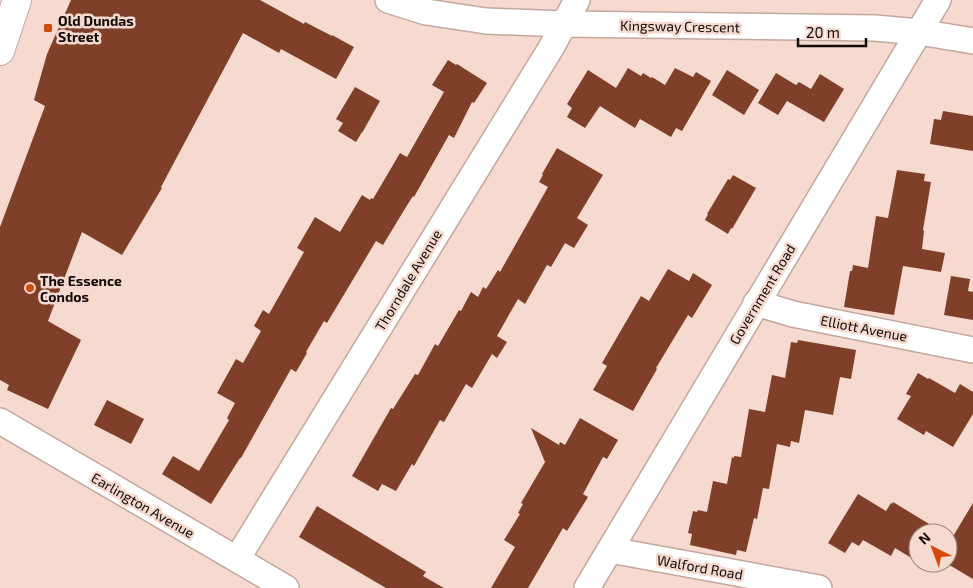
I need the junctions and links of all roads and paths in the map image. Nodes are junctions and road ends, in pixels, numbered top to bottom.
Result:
1 (17, 0) edge
2 (388, 0) edge
3 (577, 0) edge
4 (938, 0) edge
5 (564, 24) junction
6 (919, 32) junction
7 (973, 41) edge
8 (0, 51) edge
9 (756, 303) junction
10 (973, 350) edge
11 (0, 421) edge
12 (610, 550) junction
13 (237, 560) junction
14 (286, 588) edge
15 (586, 588) edge
16 (819, 588) edge

1 - 8 main road
2 - 5 street, Kingsway Crescent
3 - 5 street, Thorndale Avenue
4 - 6 street, Government Road
5 - 6 street, Kingsway Crescent
5 - 13 street, Thorndale Avenue
6 - 7 street, Kingsway Crescent
6 - 9 street, Government Road
9 - 10 street, Elliott Avenue
9 - 12 street, Government Road
11 - 13 street, Earlington Avenue
12 - 15 street, Government Road
12 - 16 street, Walford Road
13 - 14 street, Earlington Avenue

